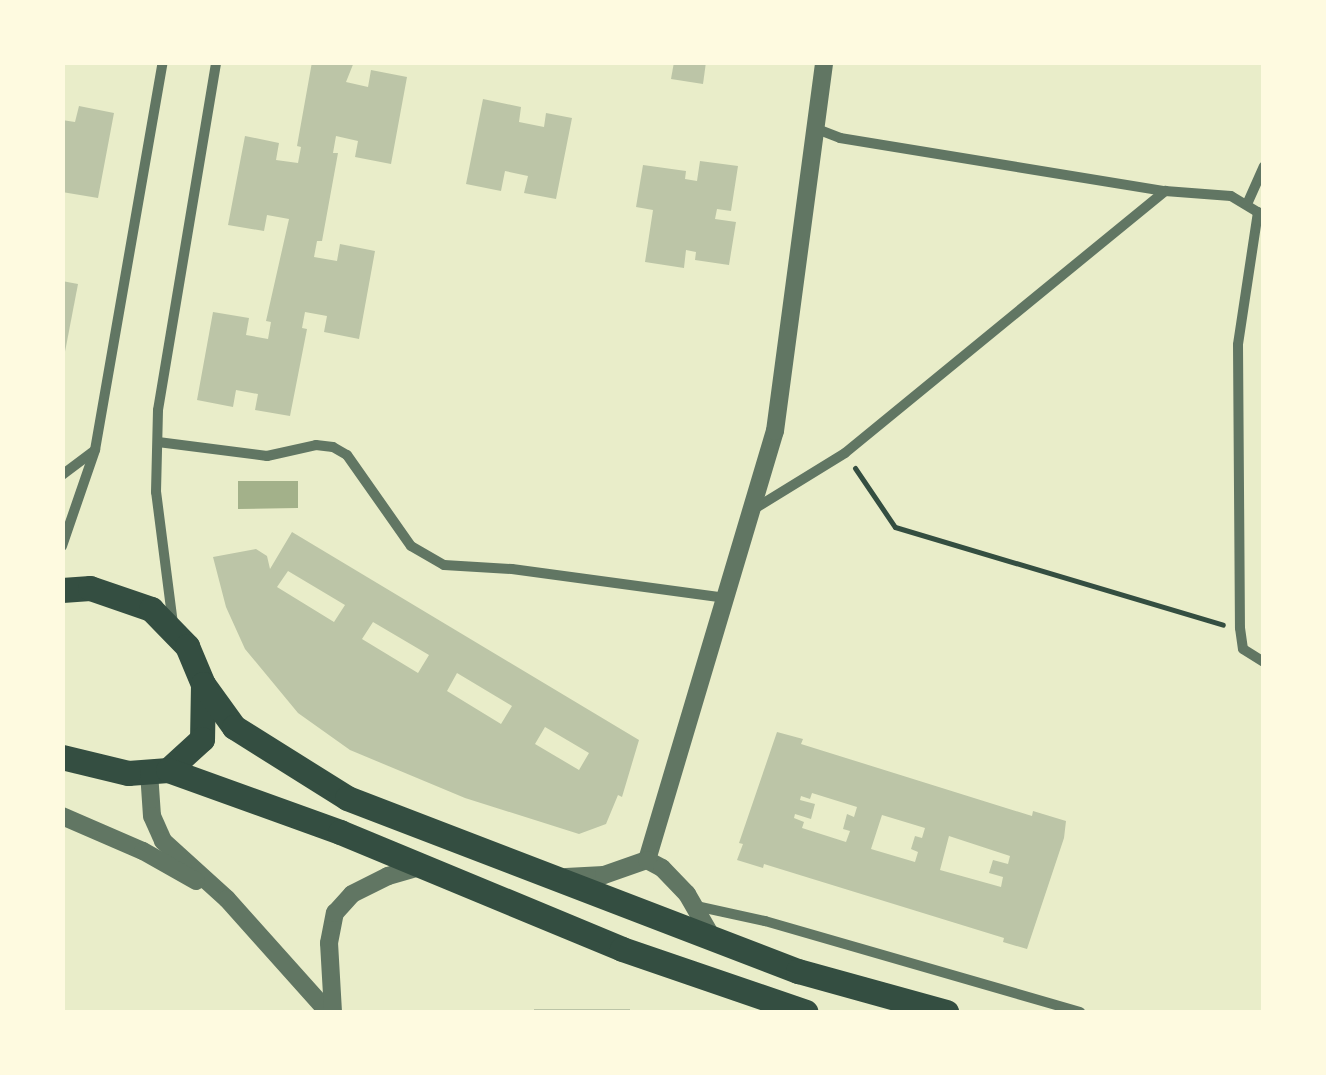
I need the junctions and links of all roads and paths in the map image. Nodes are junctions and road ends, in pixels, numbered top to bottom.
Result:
1 (163, 62) edge
2 (216, 62) edge
3 (824, 62) edge
4 (818, 129) junction
5 (1264, 166) edge
6 (1164, 191) junction
7 (1248, 202) junction
8 (158, 442) junction
9 (94, 450) junction
10 (846, 453) junction
11 (62, 475) edge
12 (754, 509) junction
13 (62, 546) edge
14 (62, 590) edge
15 (727, 598) junction
16 (1240, 628) junction
17 (175, 635) junction
18 (1264, 662) edge
19 (203, 684) junction
20 (62, 758) edge
21 (158, 771) junction
22 (62, 816) edge
23 (647, 860) junction
24 (424, 866) junction
25 (550, 877) junction
26 (227, 899) junction
27 (694, 905) junction
28 (714, 939) junction
29 (330, 1012) edge
30 (806, 1012) edge
31 (946, 1012) edge
32 (1080, 1012) edge

1 - 9 street
2 - 8 street
3 - 4 street
4 - 6 street
4 - 12 street
5 - 7 street
6 - 7 street
6 - 10 street
7 - 16 street
8 - 15 street
8 - 17 street
9 - 11 street
9 - 13 street
10 - 12 street
10 - 16 path
12 - 15 street
14 - 17 main road
15 - 23 street
16 - 18 street
17 - 19 main road
19 - 21 main road
19 - 25 main road
20 - 21 main road
21 - 24 main road
21 - 26 street
22 - 26 street
23 - 25 street
23 - 27 street
24 - 29 street
24 - 30 main road
25 - 28 main road
26 - 29 street
27 - 28 street
27 - 32 street
28 - 31 main road

